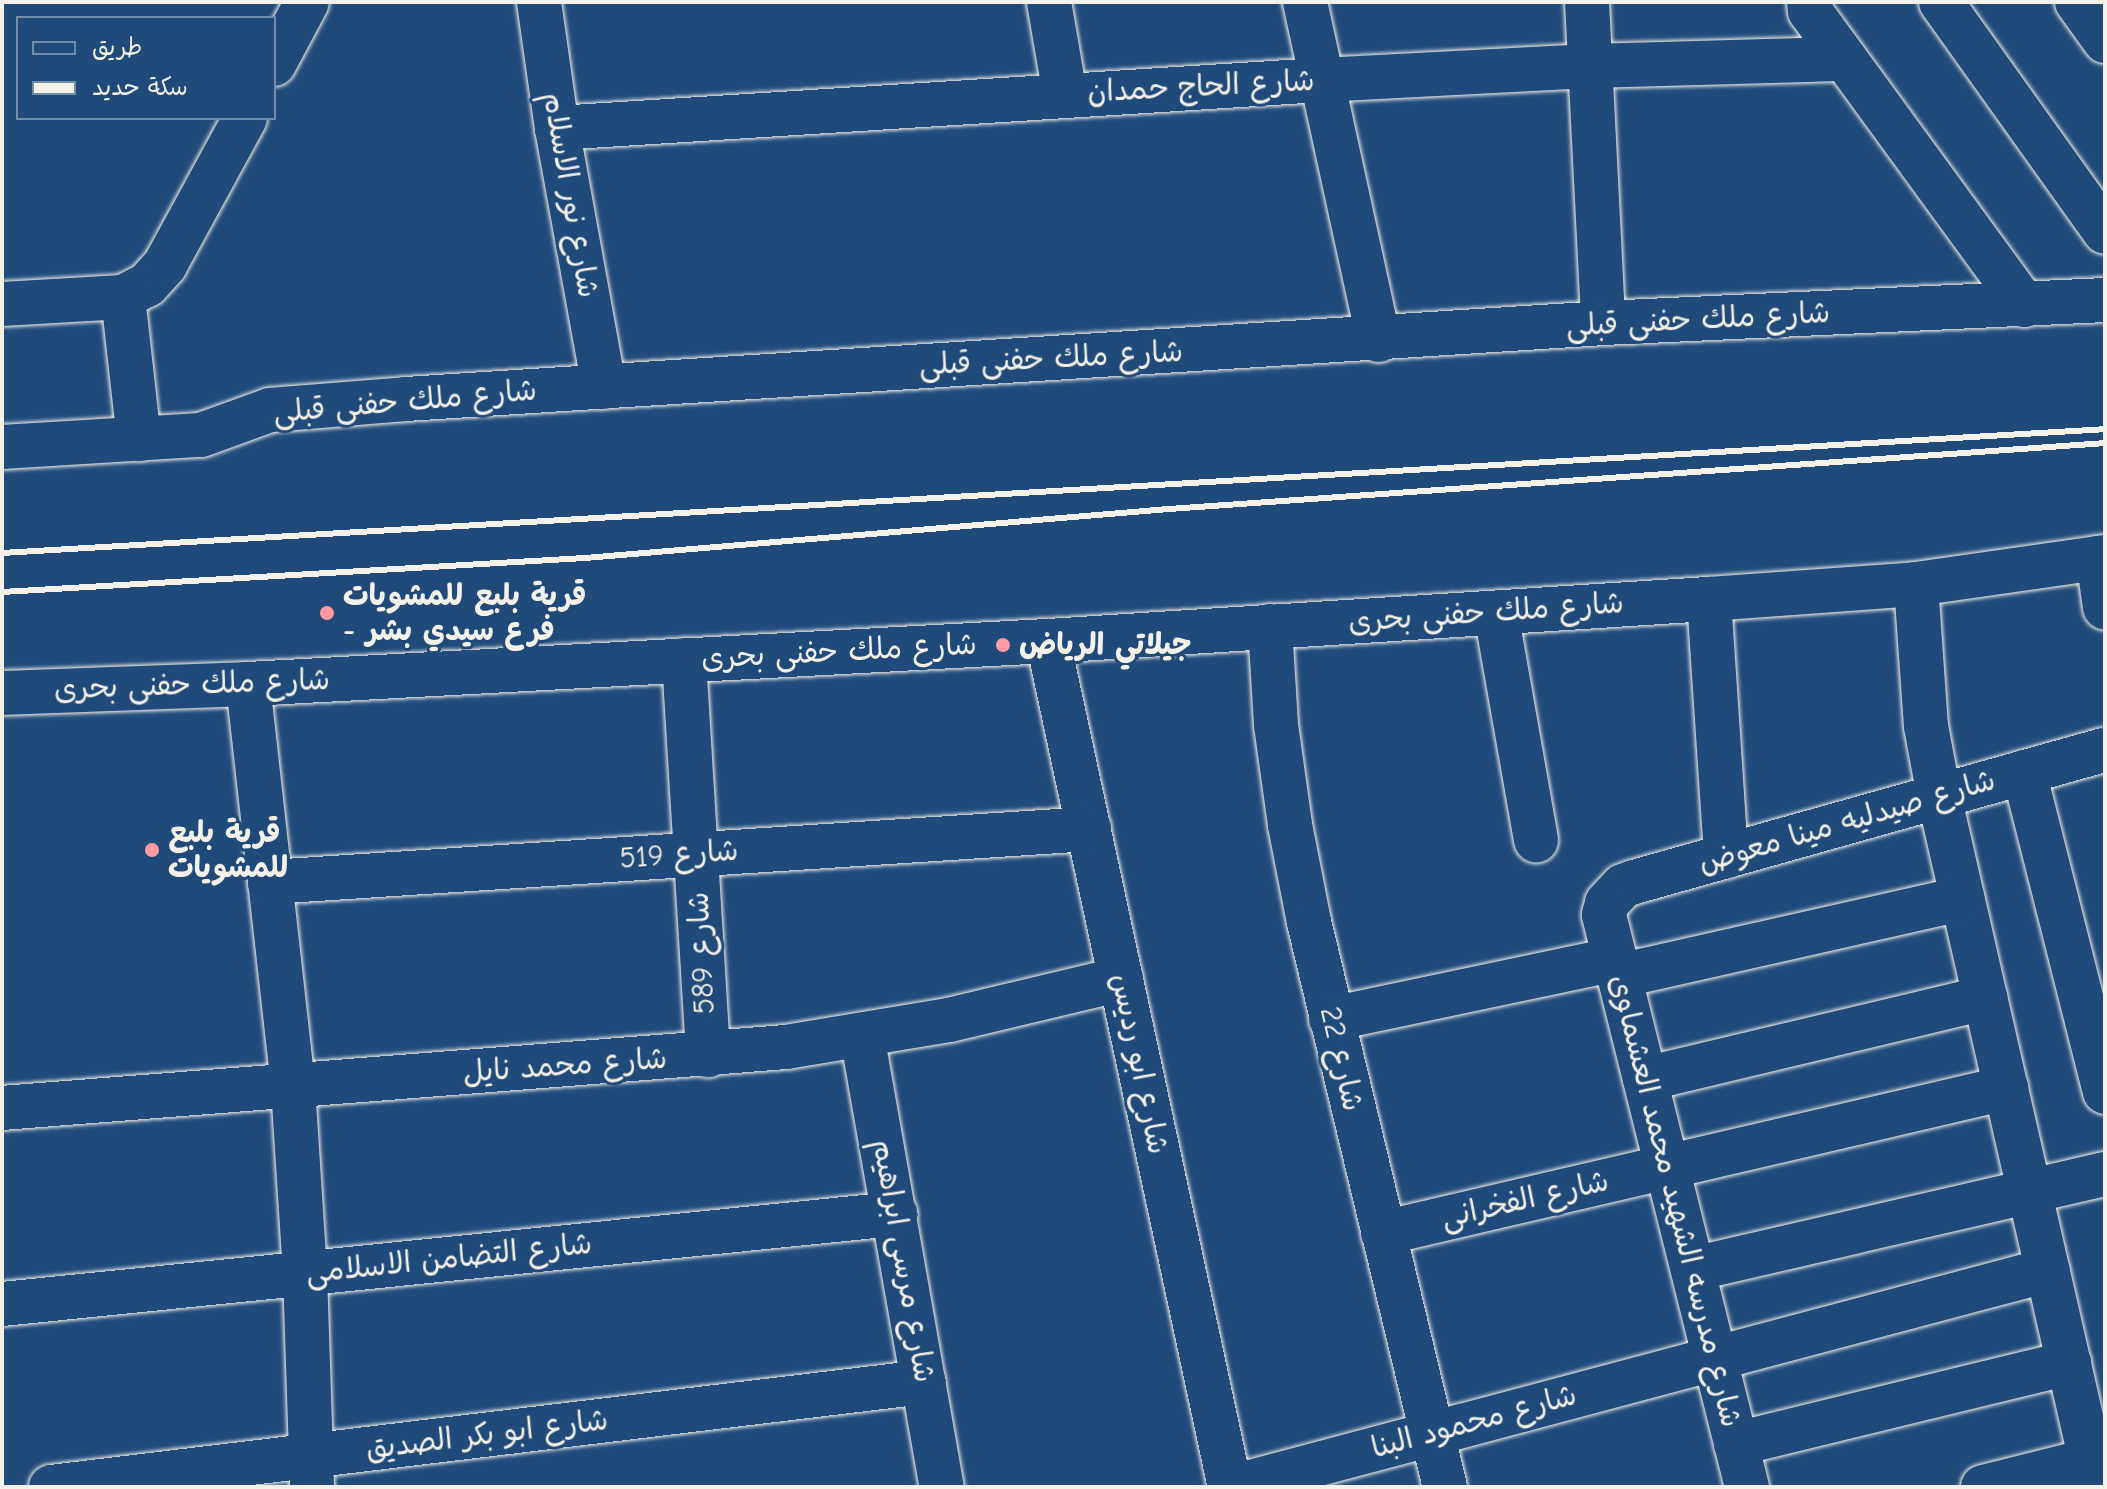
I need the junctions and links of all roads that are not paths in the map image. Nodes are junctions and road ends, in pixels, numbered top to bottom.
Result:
1 (307, 2) edge
2 (539, 2) edge
3 (1049, 2) edge
4 (1305, 2) edge
5 (1587, 2) edge
6 (1809, 2) edge
7 (1941, 2) edge
8 (2077, 2) edge
9 (2105, 41) edge
10 (1845, 59) junction
11 (276, 60) edge
12 (1590, 66) junction
13 (1321, 80) junction
14 (1065, 95) junction
15 (244, 120) edge
16 (557, 128) junction
17 (2105, 232) edge
18 (123, 297) junction
19 (2105, 300) edge
20 (2, 304) edge
21 (2024, 305) junction
22 (1603, 323) junction
23 (1379, 340) junction
24 (604, 387) junction
25 (139, 439) junction
26 (2, 447) edge
27 (2101, 557) edge
28 (1916, 584) junction
29 (1709, 599) junction
30 (2105, 608) edge
31 (1496, 613) junction
32 (1270, 626) junction
33 (1048, 641) junction
34 (684, 660) junction
35 (248, 684) junction
36 (2, 693) edge
37 (2105, 750) edge
38 (2024, 772) junction
39 (1939, 796) junction
40 (1089, 829) junction
41 (1536, 841) dead end
42 (696, 854) junction
43 (1726, 856) junction
44 (270, 882) junction
45 (1962, 899) junction
46 (1604, 915) joint
47 (1617, 968) junction
48 (1121, 979) junction
49 (1985, 998) junction
50 (1331, 1019) junction
51 (862, 1035) junction
52 (708, 1055) junction
53 (1645, 1079) junction
54 (293, 1087) junction
55 (2006, 1088) junction
56 (2105, 1092) edge
57 (2, 1108) edge
58 (1667, 1167) junction
59 (2105, 1174) edge
60 (2030, 1192) junction
61 (895, 1214) junction
62 (1383, 1233) junction
63 (1693, 1269) junction
64 (2048, 1270) junction
65 (305, 1274) junction
66 (2, 1304) edge
67 (1716, 1357) junction
68 (2069, 1363) junction
69 (924, 1382) junction
70 (1432, 1433) junction
71 (1736, 1444) junction
72 (311, 1471) edge
73 (2094, 1473) edge
74 (51, 1487) edge
75 (942, 1487) edge
76 (1231, 1487) edge
77 (1445, 1487) edge
78 (1747, 1487) edge
79 (1983, 1487) edge

1 - 11 street
2 - 16 street, شارع نور الاسلام
3 - 14 street
4 - 13 street
5 - 12 street
6 - 10 street
7 - 17 street
8 - 9 street
10 - 12 street, شارع الحاج حمدان
10 - 21 street
12 - 13 street, شارع الحاج حمدان
12 - 22 street
13 - 14 street, شارع الحاج حمدان
13 - 23 street
14 - 16 street, شارع الحاج حمدان
15 - 18 street
16 - 24 street, شارع نور الاسلام
18 - 20 street
18 - 25 street
19 - 21 street, شارع ملك حفنى قبلى
21 - 22 street, شارع ملك حفنى قبلى
22 - 23 street, شارع ملك حفنى قبلى
23 - 24 street, شارع ملك حفنى قبلى
24 - 25 street, شارع ملك حفنى قبلى
25 - 26 street, شارع ملك حفنى قبلى
27 - 28 street, شارع ملك حفنى بحرى
27 - 30 street
28 - 29 street, شارع ملك حفنى بحرى
28 - 39 street
29 - 31 street, شارع ملك حفنى بحرى
29 - 43 street
31 - 32 street, شارع ملك حفنى بحرى
31 - 41 street
32 - 33 street, شارع ملك حفنى بحرى
32 - 50 street, شارع 22
33 - 34 street, شارع ملك حفنى بحرى
33 - 40 street, شارع ابو رديس
34 - 35 street, شارع ملك حفنى بحرى
34 - 42 street, شارع 589
35 - 36 street, شارع ملك حفنى بحرى
35 - 44 street
37 - 38 street, شارع صيدليه مينا معوض
38 - 39 street, شارع صيدليه مينا معوض
38 - 56 street
39 - 43 street, شارع صيدليه مينا معوض
39 - 45 street
40 - 42 street, شارع 519
40 - 48 street, شارع ابو رديس
42 - 44 street, شارع 519
42 - 52 street, شارع 589
43 - 46 street, شارع صيدليه مينا معوض
44 - 54 street
45 - 47 street
45 - 49 street
46 - 47 street, شارع مدرسه الشهيد محمد العشماوى
47 - 50 street
47 - 53 street, شارع مدرسه الشهيد محمد العشماوى
48 - 51 street, شارع محمد نايل
48 - 76 street, شارع ابو رديس
49 - 53 street
49 - 55 street
50 - 62 street, شارع 22
51 - 52 street, شارع محمد نايل
51 - 61 street, شارع مرسى ابراهيم
52 - 54 street, شارع محمد نايل
53 - 58 street, شارع مدرسه الشهيد محمد العشماوى
54 - 57 street, شارع محمد نايل
54 - 65 street
55 - 58 street, شارع الفخرانى
55 - 60 street
58 - 62 street, شارع الفخرانى
58 - 63 street, شارع مدرسه الشهيد محمد العشماوى
59 - 60 street
60 - 63 street
60 - 64 street
61 - 65 street, شارع التضامن الاسلامى
61 - 69 street, شارع مرسى ابراهيم
62 - 70 street, شارع 22
63 - 67 street, شارع مدرسه الشهيد محمد العشماوى
64 - 67 street, شارع محمود البنا
64 - 68 street
65 - 66 street, شارع التضامن الاسلامى
65 - 72 street
67 - 70 street, شارع محمود البنا
67 - 71 street, شارع مدرسه الشهيد محمد العشماوى
68 - 71 street
68 - 73 street
69 - 72 street, شارع ابو بكر الصديق
69 - 75 street, شارع مرسى ابراهيم
70 - 76 street, شارع محمود البنا
70 - 77 street, شارع 22
71 - 78 street, شارع مدرسه الشهيد محمد العشماوى
72 - 74 street, شارع ابو بكر الصديق
73 - 79 street

